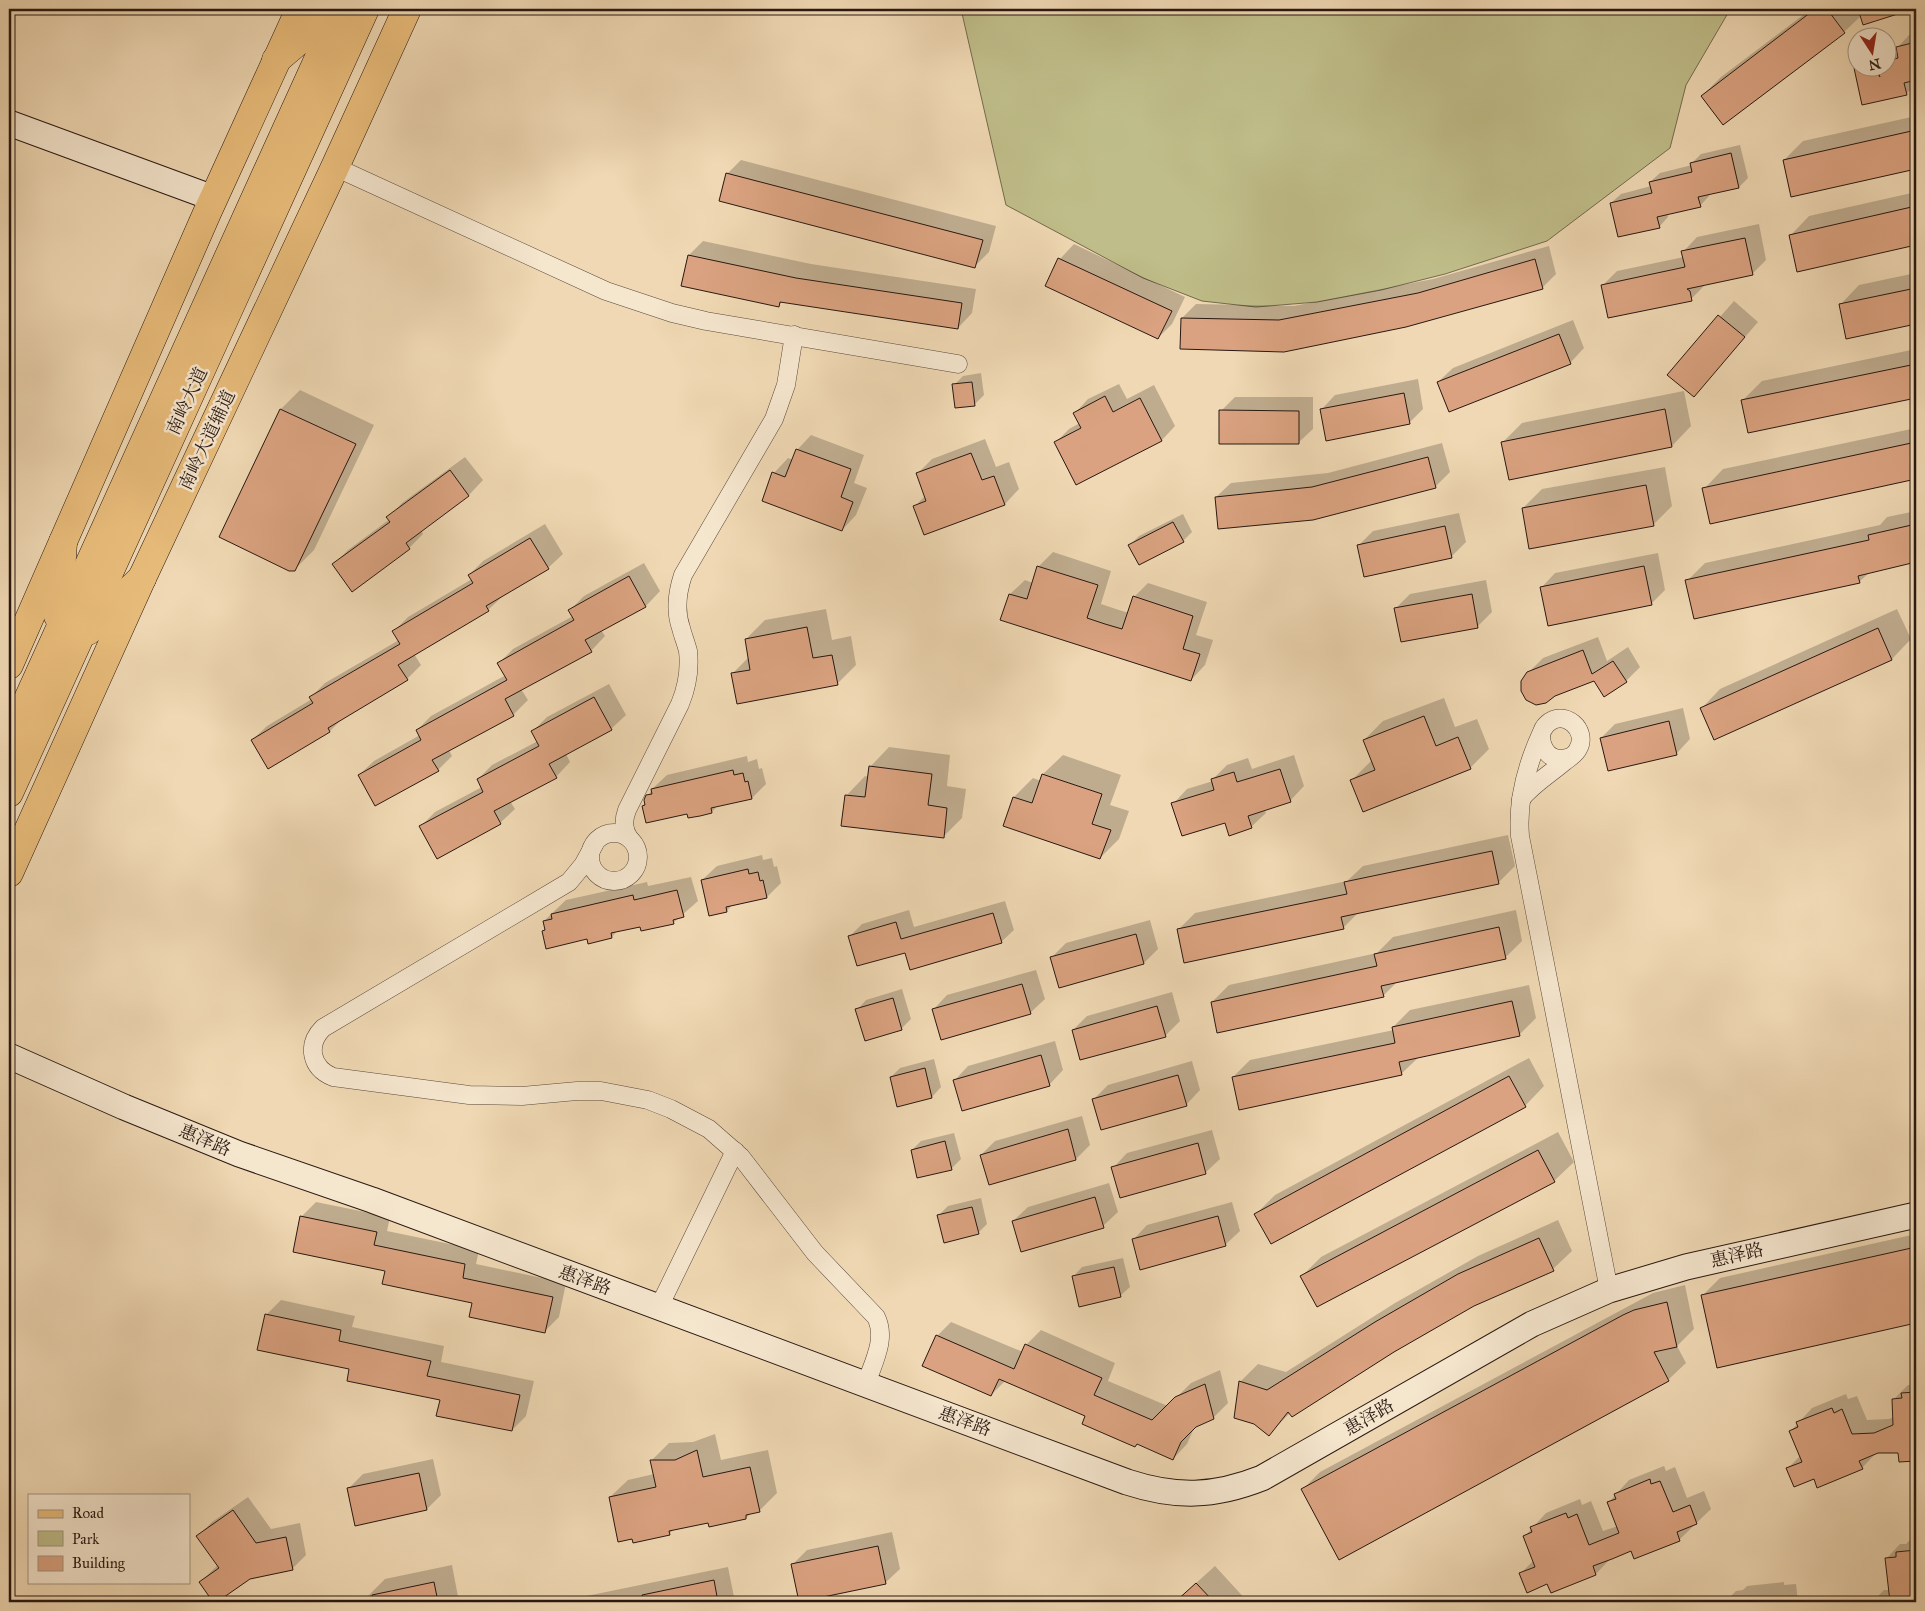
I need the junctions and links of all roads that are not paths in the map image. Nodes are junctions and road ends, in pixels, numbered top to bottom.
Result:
1 (300, 9) edge
2 (336, 9) edge
3 (342, 9) edge
4 (365, 9) edge
5 (407, 9) edge
6 (276, 60) junction
7 (9, 123) edge
8 (335, 167) junction
9 (213, 198) junction
10 (794, 336) junction
11 (958, 364) dead end
12 (64, 542) junction
13 (142, 578) junction
14 (67, 639) junction
15 (9, 665) edge
16 (1541, 734) junction
17 (9, 741) edge
18 (1570, 757) junction
19 (9, 792) edge
20 (1521, 799) junction
21 (626, 810) junction
22 (629, 838) junction
23 (596, 842) junction
24 (9, 873) edge
25 (609, 880) junction
26 (569, 882) junction
27 (9, 1056) edge
28 (735, 1151) junction
29 (1916, 1215) edge
30 (1609, 1290) junction
31 (659, 1308) junction
32 (866, 1384) junction

1 - 6 main road
2 - 6 main road
3 - 14 main road, 南岭大道
4 - 14 main road, 南岭大道
5 - 8 main road, 南岭大道辅道
6 - 9 main road
7 - 9 street
8 - 10 street
8 - 13 main road, 南岭大道辅道
9 - 12 main road
10 - 11 street
10 - 21 street
12 - 14 main road
12 - 15 main road
13 - 14 main road
13 - 24 main road, 南岭大道辅道
14 - 17 main road, 南岭大道
14 - 19 main road, 南岭大道
16 - 18 street
16 - 18 street
16 - 20 street
18 - 20 street
20 - 30 street
21 - 22 street
21 - 23 street
22 - 23 street
22 - 25 street
23 - 25 street
23 - 26 street
25 - 26 street
26 - 28 street
27 - 31 street, 惠泽路
28 - 31 street
28 - 32 street
29 - 30 street, 惠泽路
30 - 32 street, 惠泽路
31 - 32 street, 惠泽路

